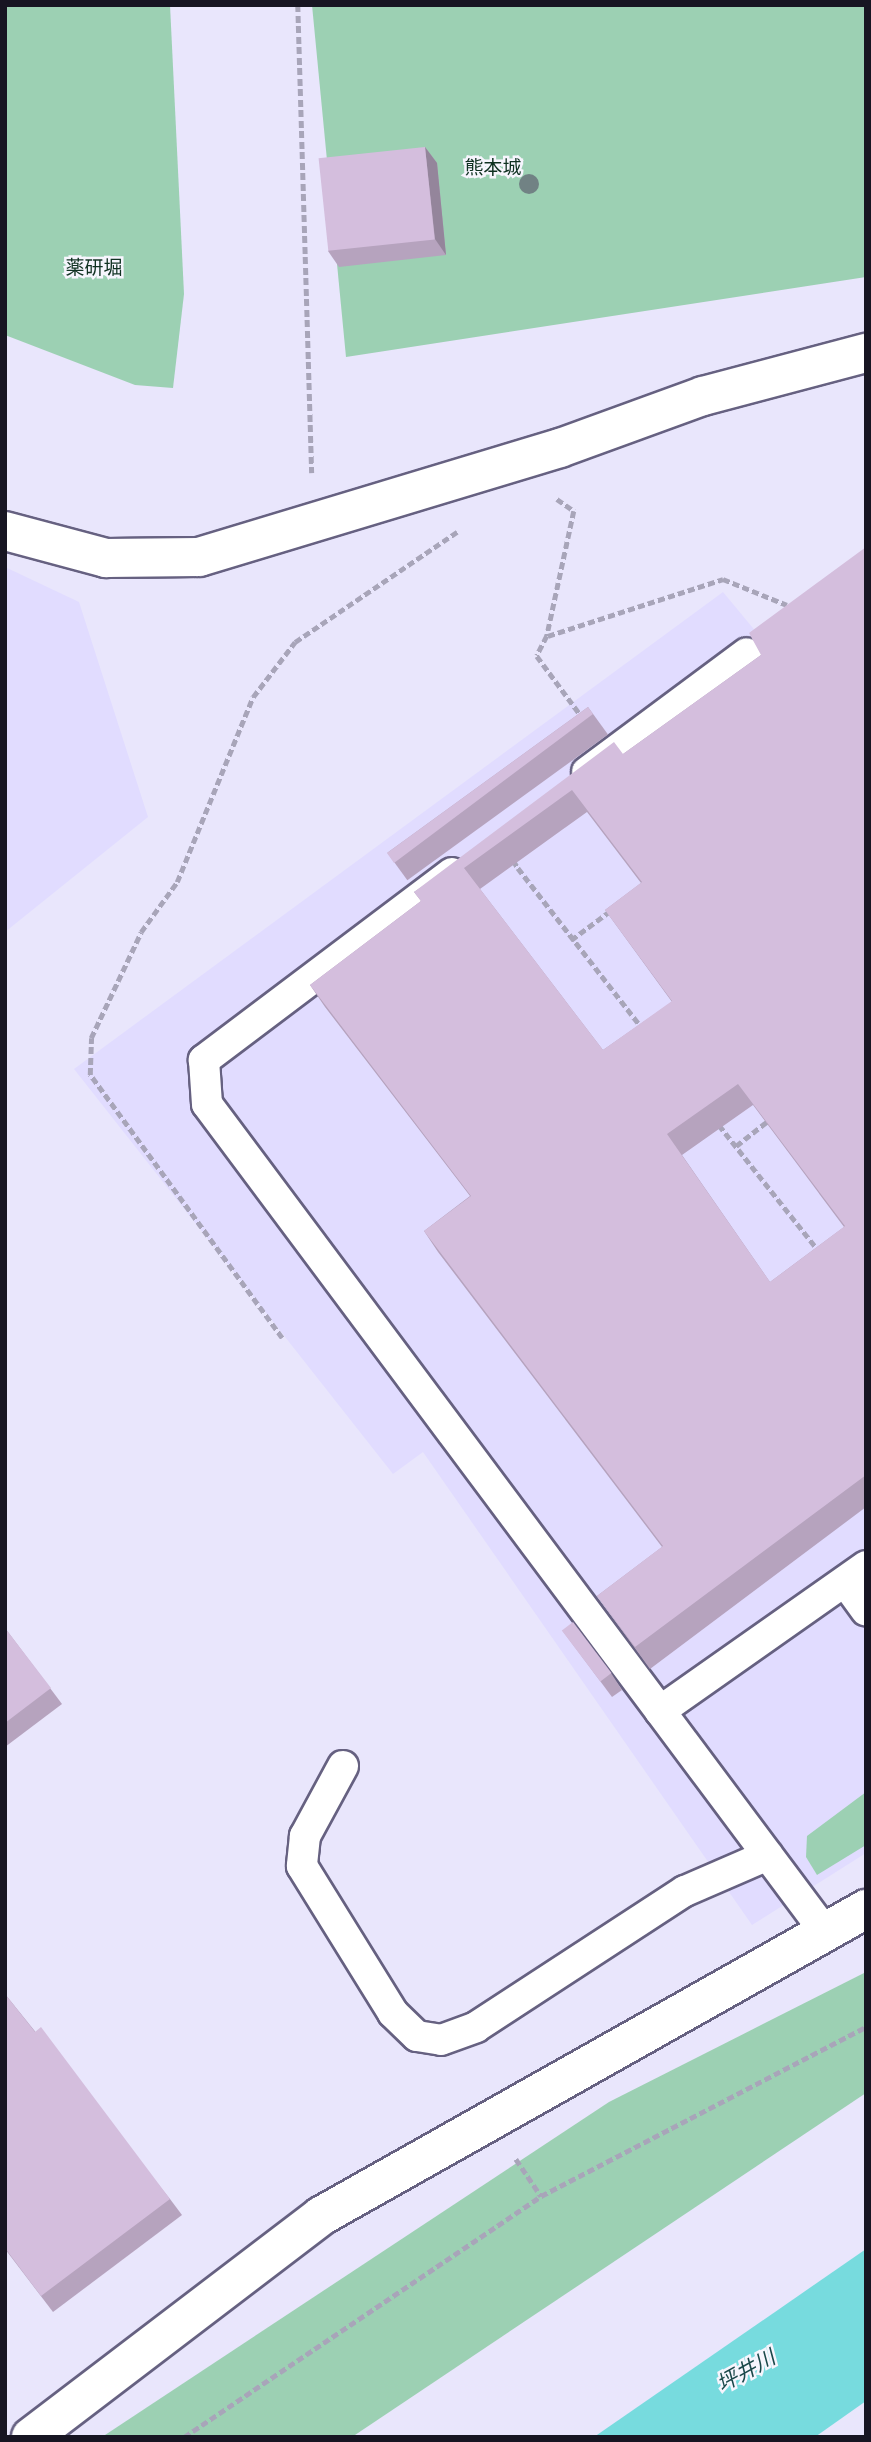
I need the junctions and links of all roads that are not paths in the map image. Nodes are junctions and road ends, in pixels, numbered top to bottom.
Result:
1 (866, 353) edge
2 (5, 531) edge
3 (747, 653) dead end
4 (559, 793) edge
5 (493, 849) edge
6 (856, 1575) edge
7 (866, 1611) edge
8 (660, 1711) junction
9 (343, 1766) dead end
10 (768, 1855) junction
11 (866, 1909) edge
12 (825, 1932) junction
13 (31, 2437) edge

1 - 2 street
3 - 4 lane
5 - 8 lane
6 - 7 lane
6 - 8 lane
8 - 10 lane
9 - 10 lane
10 - 12 lane
11 - 12 street
12 - 13 street

